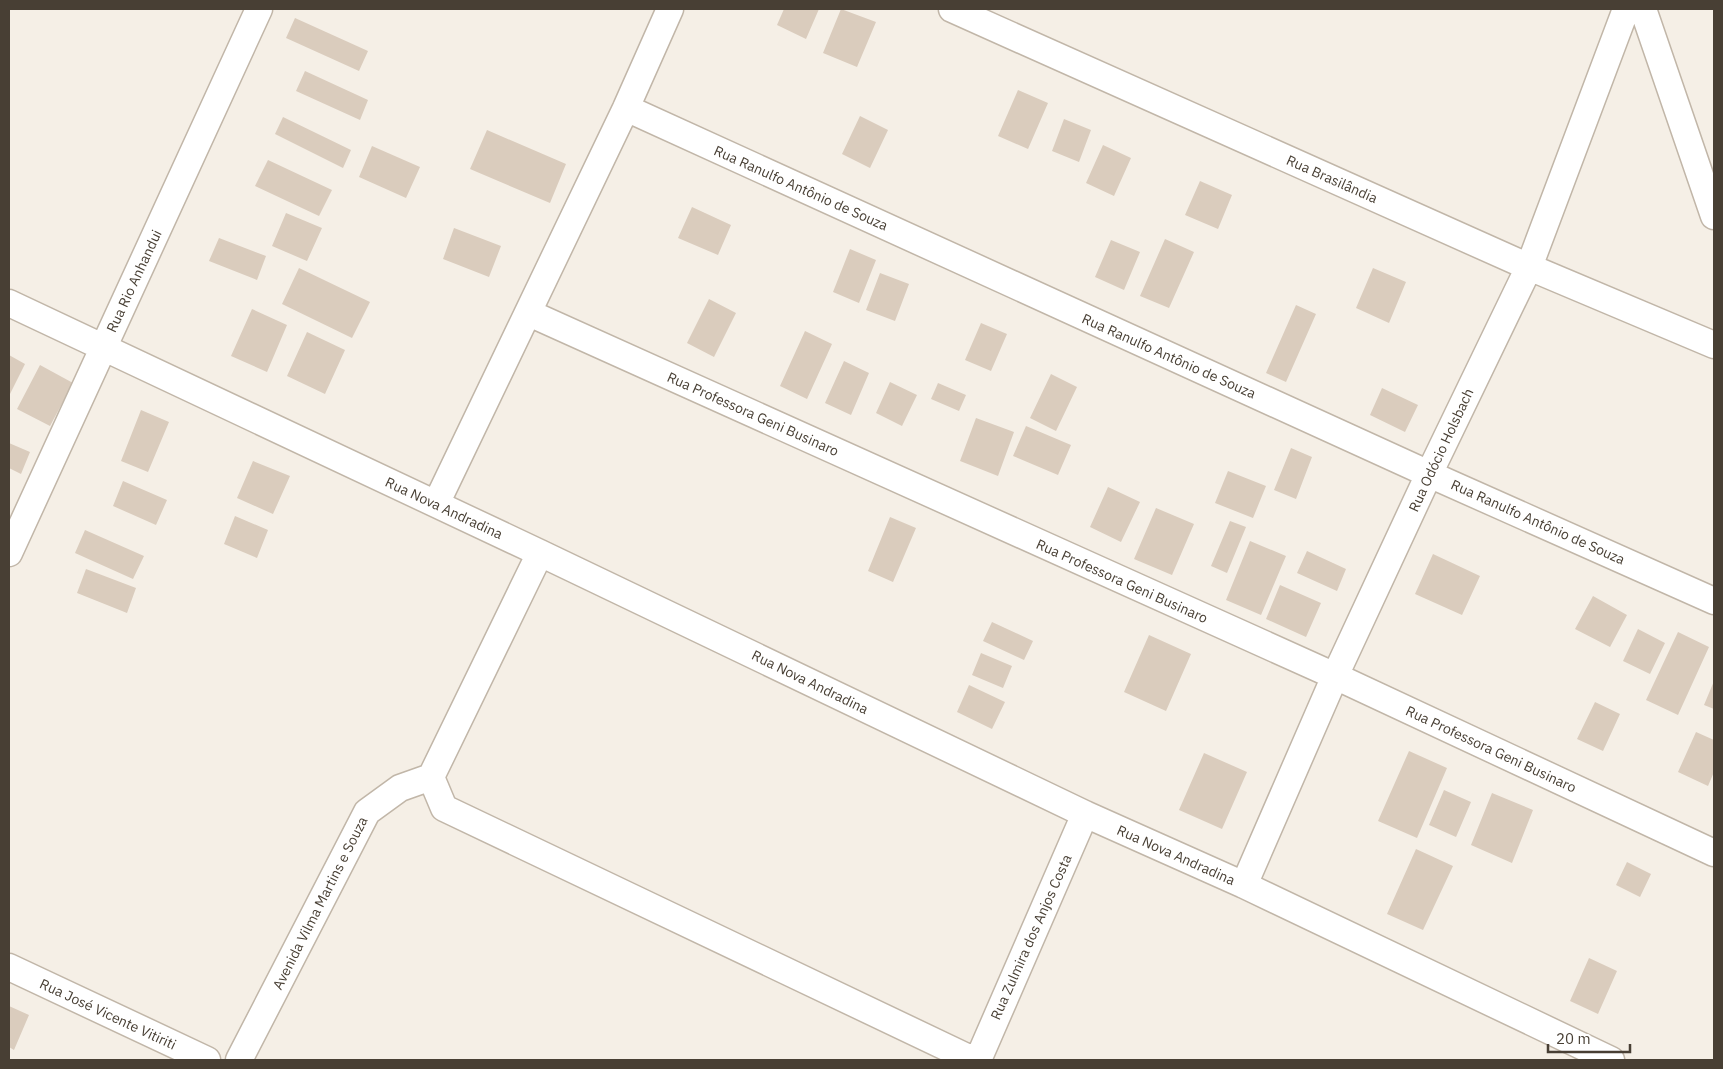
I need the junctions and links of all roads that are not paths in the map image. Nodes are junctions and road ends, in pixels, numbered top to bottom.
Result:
1 (259, 9) edge
2 (670, 9) edge
3 (952, 9) edge
4 (1626, 9) edge
5 (1643, 9) edge
6 (626, 108) junction
7 (1714, 216) edge
8 (1529, 267) junction
9 (9, 303) edge
10 (528, 313) junction
11 (1714, 344) edge
12 (104, 347) junction
13 (1429, 474) junction
14 (436, 504) junction
15 (540, 553) junction
16 (9, 554) edge
17 (1714, 601) edge
18 (1335, 676) junction
19 (431, 777) junction
20 (1085, 814) junction
21 (1714, 853) edge
22 (1244, 885) junction
23 (9, 968) edge
24 (207, 1060) edge
25 (239, 1060) edge
26 (973, 1060) edge
27 (978, 1060) edge
28 (1611, 1060) edge

1 - 12 street, Rua Rio Anhandui
2 - 6 street
3 - 8 street, Rua Brasilândia
4 - 8 street, Rua Odócio Holsbach
5 - 7 street
6 - 10 street
6 - 13 street, Rua Ranulfo Antônio de Souza
8 - 11 street, Rua Brasilândia
8 - 13 street, Rua Odócio Holsbach
9 - 12 street, Rua Nova Andradina
10 - 14 street
10 - 18 street, Rua Professora Geni Businaro
12 - 14 street, Rua Nova Andradina
12 - 16 street, Rua Rio Anhandui
13 - 17 street, Rua Ranulfo Antônio de Souza
13 - 18 street, Rua Odócio Holsbach
14 - 15 street, Rua Nova Andradina
15 - 19 street
15 - 20 street, Rua Nova Andradina
18 - 21 street, Rua Professora Geni Businaro
18 - 22 street, Rua Odócio Holsbach
19 - 25 street, Avenida Vilma Martins e Souza
19 - 26 street
20 - 22 street, Rua Nova Andradina
20 - 27 street, Rua Zulmira dos Anjos Costa
22 - 28 street, Rua Nova Andradina
23 - 24 street, Rua José Vicente Vitiriti

